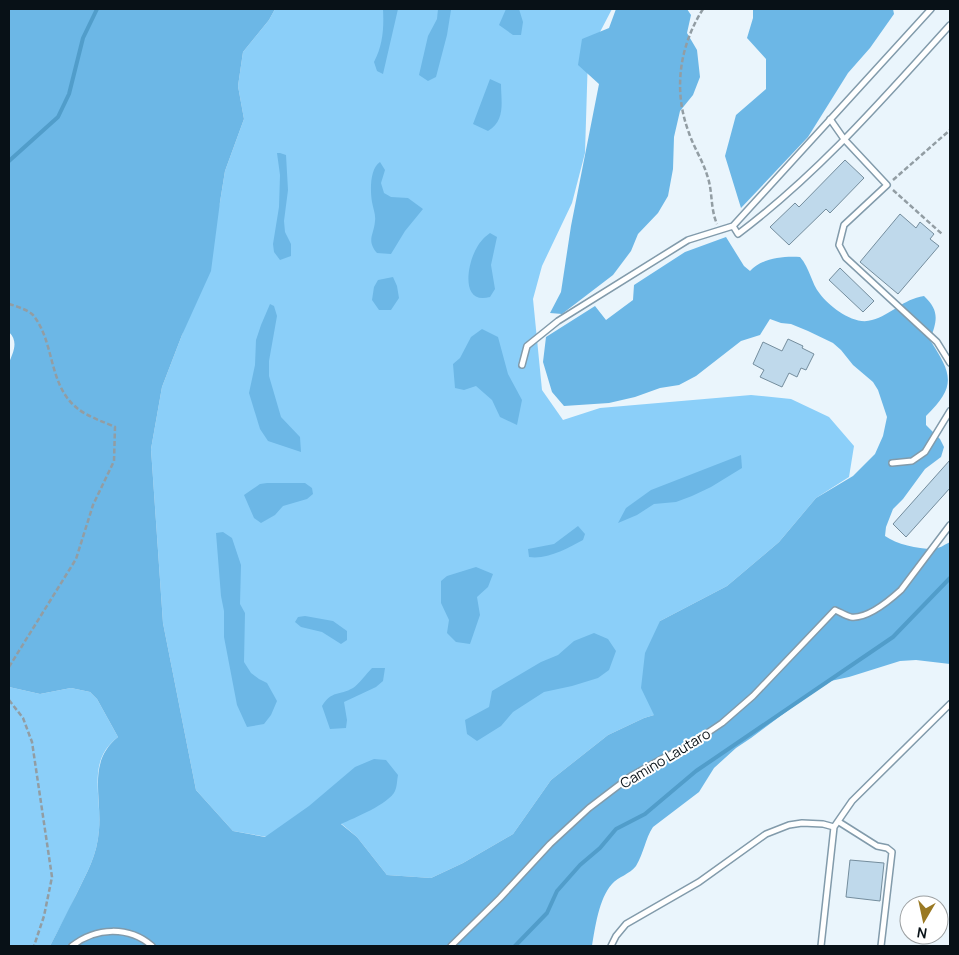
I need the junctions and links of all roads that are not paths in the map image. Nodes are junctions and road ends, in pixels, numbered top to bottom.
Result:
1 (931, 9) edge
2 (950, 25) edge
3 (830, 119) junction
4 (844, 139) junction
5 (733, 226) junction
6 (950, 363) edge
7 (522, 365) dead end
8 (950, 411) edge
9 (892, 463) dead end
10 (950, 525) edge
11 (950, 704) edge
12 (839, 822) junction
13 (834, 827) junction
14 (72, 946) edge
15 (152, 946) edge
16 (451, 946) edge
17 (611, 946) edge
18 (821, 946) edge
19 (882, 946) edge

1 - 3 lane
2 - 4 lane
3 - 4 lane
3 - 5 lane
4 - 5 lane
4 - 6 lane
5 - 7 lane
8 - 9 lane
10 - 16 lane, Camino Lautaro
11 - 12 lane
12 - 13 lane
12 - 19 lane
13 - 17 lane
13 - 18 lane
14 - 15 lane

